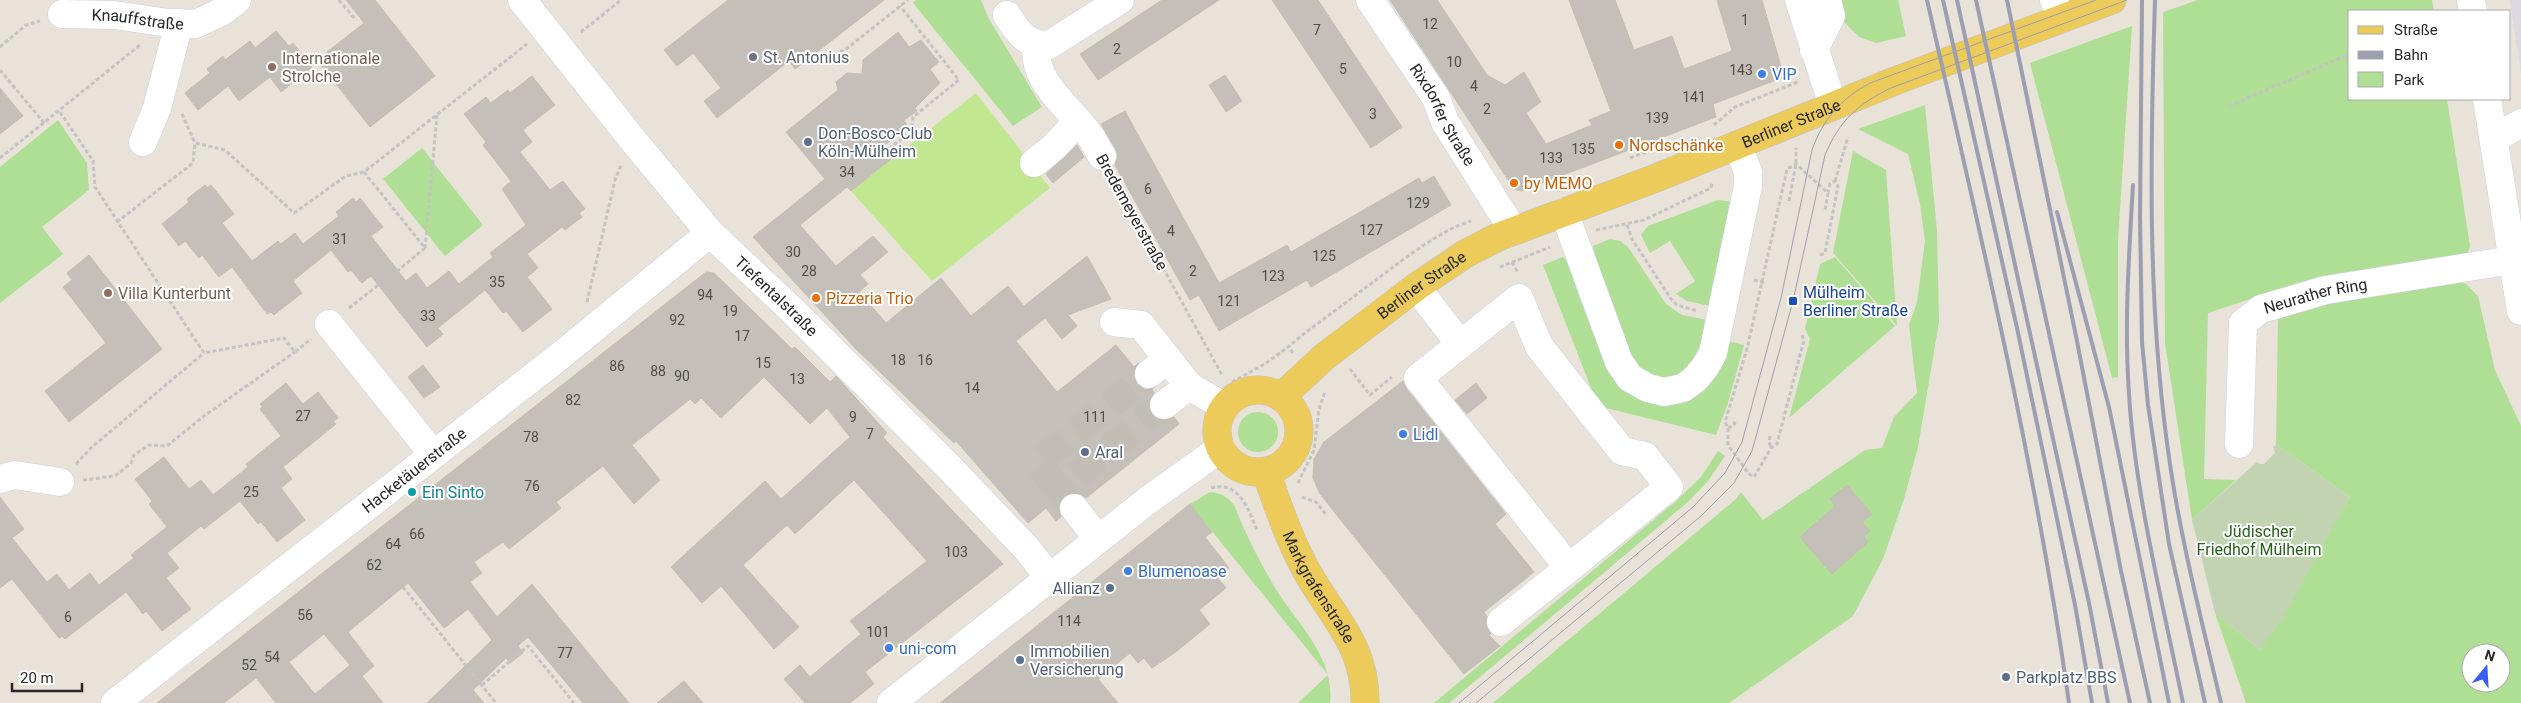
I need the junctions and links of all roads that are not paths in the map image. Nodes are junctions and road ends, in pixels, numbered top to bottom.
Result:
1 (237, 0) edge
2 (522, 0) edge
3 (1120, 0) edge
4 (1370, 0) edge
5 (1799, 0) edge
6 (1827, 0) edge
7 (2112, 0) edge
8 (79, 10) edge
9 (2057, 10) edge
10 (1007, 15) dead end
11 (168, 22) junction
12 (1038, 45) junction
13 (1814, 50) junction
14 (2487, 100) edge
15 (1833, 106) junction
16 (1078, 121) junction
17 (2521, 123) edge
18 (2494, 139) junction
19 (143, 142) dead end
20 (1738, 146) junction
21 (1102, 156) road end
22 (1034, 163) dead end
23 (1564, 212) junction
24 (1513, 230) junction
25 (710, 233) junction
26 (2512, 260) junction
27 (1416, 287) junction
28 (2521, 311) edge
29 (1114, 322) dead end
30 (329, 324) dead end
31 (1460, 344) junction
32 (1189, 386) junction
33 (1281, 397) junction
34 (1164, 405) tunnel mouth
35 (1225, 407) junction
36 (2240, 444) dead end
37 (1221, 448) junction
38 (433, 454) junction
39 (1266, 471) junction
40 (0, 479) edge
41 (60, 482) road end
42 (1074, 508) tunnel mouth
43 (1098, 539) junction
44 (1569, 568) junction
45 (1050, 578) junction
46 (1501, 622) dead end
47 (115, 703) edge
48 (891, 703) edge
49 (1365, 703) edge

1 - 11 street, Knauffstraße
2 - 25 street, Tiefentalstraße
3 - 12 street
4 - 24 street, Rixdorfer Straße
5 - 13 street
6 - 13 street
7 - 9 main road, Berliner Straße
8 - 11 street, Knauffstraße
9 - 15 main road, Berliner Straße
10 - 12 street
11 - 19 street
12 - 16 street, Bredemeyerstraße
13 - 15 street
14 - 18 street
15 - 20 main road, Berliner Straße
16 - 21 street, Bredemeyerstraße
16 - 22 street
17 - 18 street
18 - 26 street
20 - 23 main road, Berliner Straße
20 - 23 street
23 - 24 main road, Berliner Straße
24 - 27 main road, Berliner Straße
25 - 38 street, Hacketäuerstraße
25 - 45 street, Tiefentalstraße
26 - 28 street
26 - 36 street, Neurather Ring
27 - 31 street
27 - 33 main road, Berliner Straße
29 - 32 street
30 - 38 street
31 - 44 street
31 - 44 street
32 - 34 street
32 - 35 street
33 - 35 main road
33 - 39 main road
35 - 37 main road
37 - 39 main road
37 - 43 street
38 - 47 street, Hacketäuerstraße
39 - 49 main road, Markgrafenstraße
40 - 41 street
42 - 43 street
43 - 45 street
44 - 46 street
45 - 48 street

